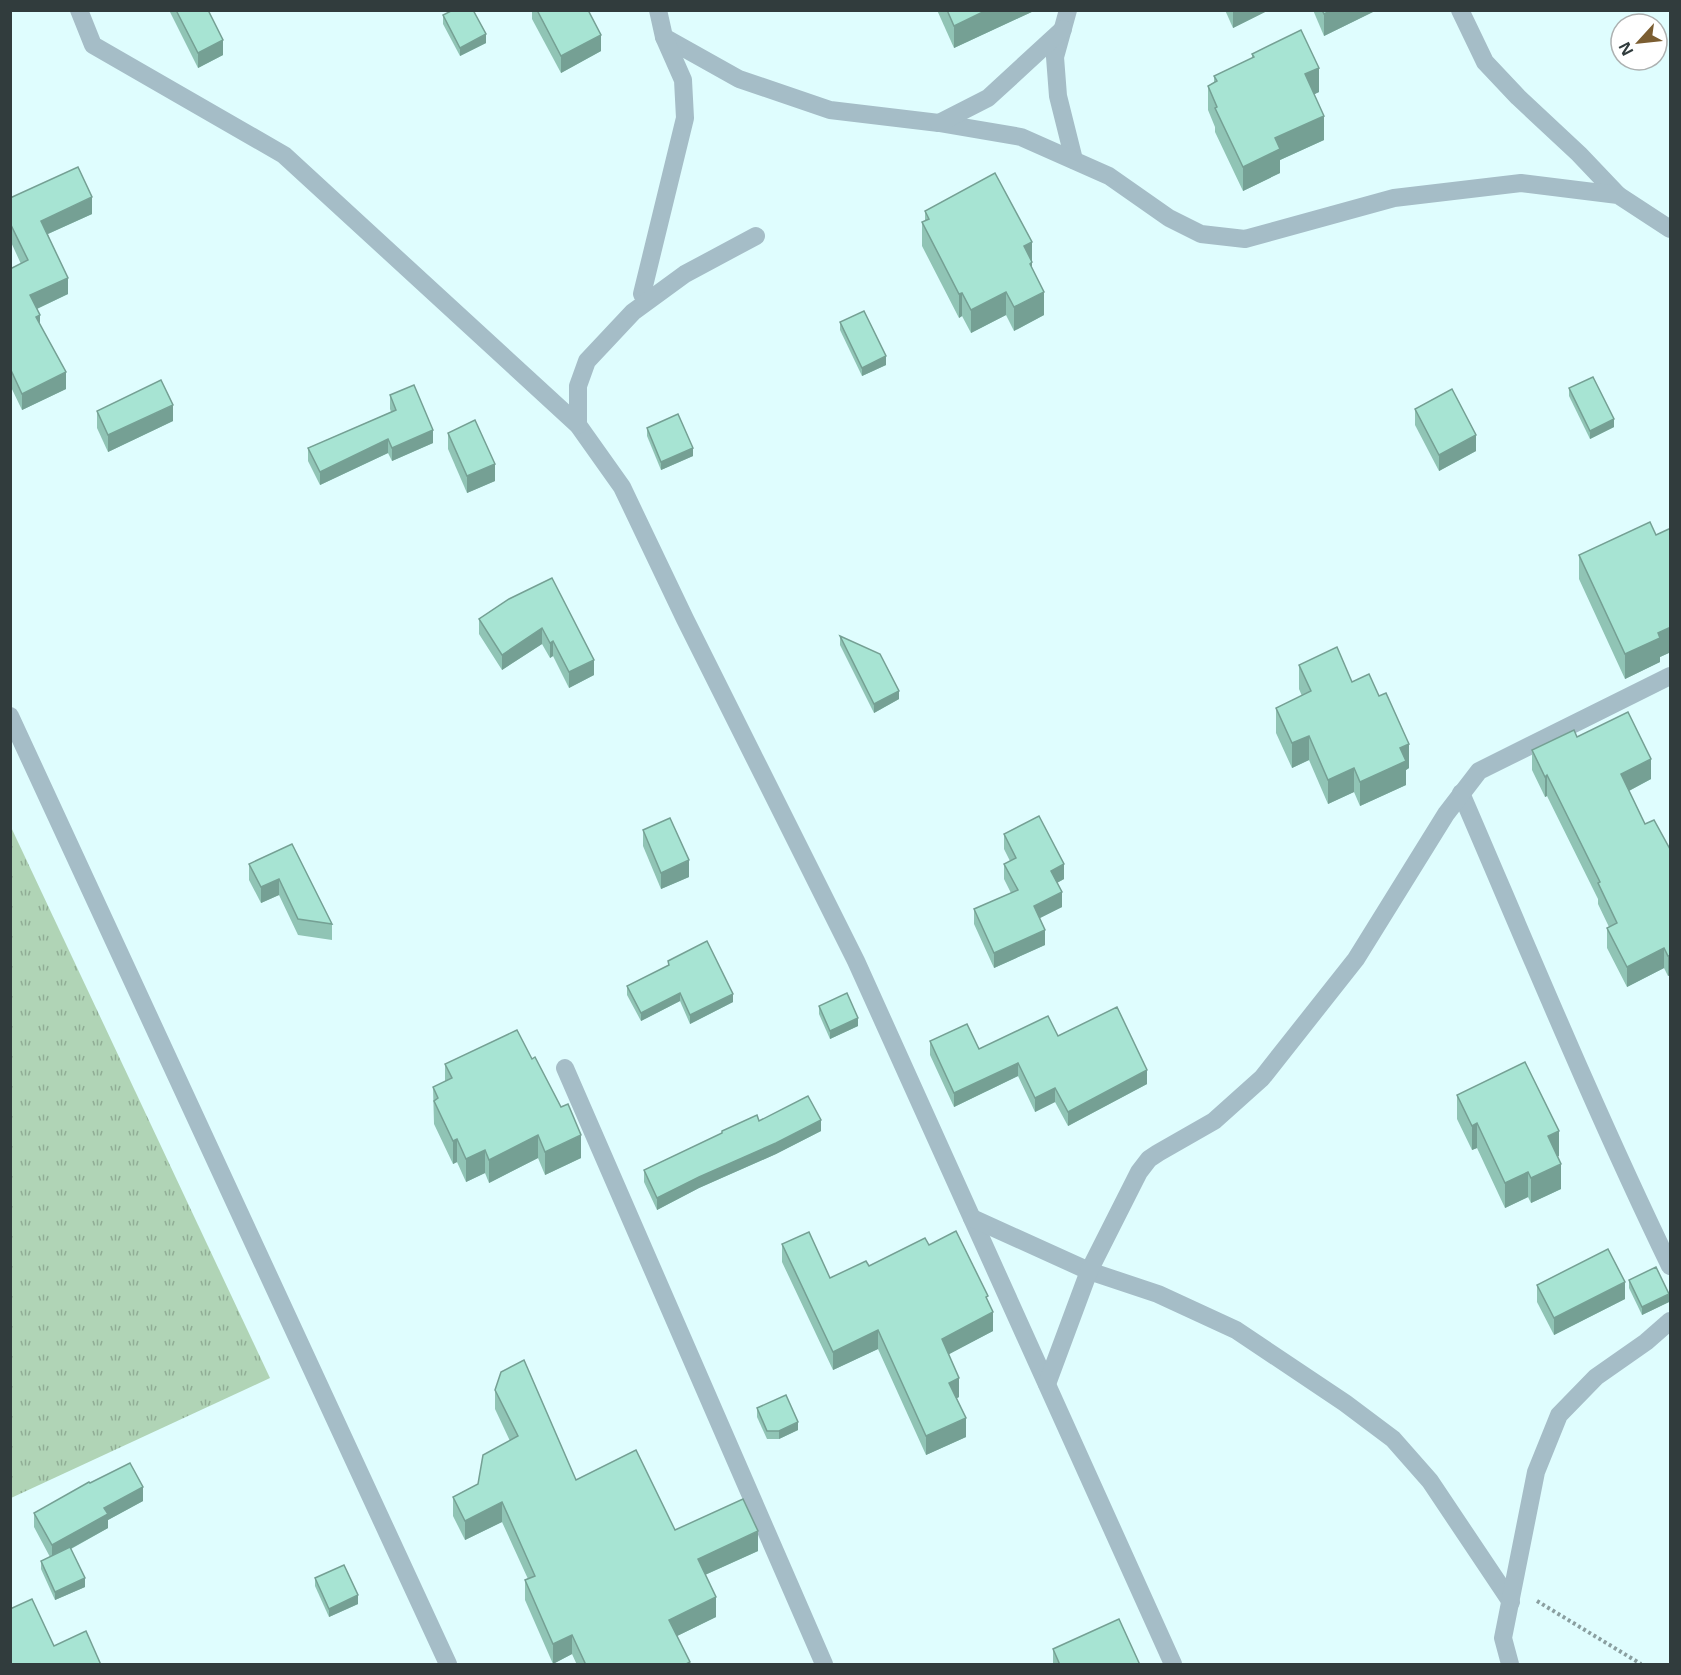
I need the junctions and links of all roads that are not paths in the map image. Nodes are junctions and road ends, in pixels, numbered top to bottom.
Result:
1 (79, 10) edge
2 (658, 10) edge
3 (1068, 10) edge
4 (1460, 10) edge
5 (1063, 29) junction
6 (664, 37) junction
7 (939, 123) junction
8 (1074, 160) junction
9 (1618, 195) junction
10 (1671, 229) edge
11 (756, 236) dead end
12 (642, 294) dead end
13 (578, 425) junction
14 (1671, 676) edge
15 (10, 716) edge
16 (1461, 793) junction
17 (565, 1068) dead end
18 (972, 1218) junction
19 (1671, 1266) edge
20 (1089, 1271) junction
21 (1671, 1321) edge
22 (1047, 1384) junction
23 (1513, 1595) junction
24 (448, 1665) edge
25 (824, 1665) edge
26 (1173, 1665) edge
27 (1510, 1665) edge

1 - 13 street
2 - 6 street
3 - 5 street
4 - 9 street
5 - 7 street
5 - 8 street
6 - 7 street
6 - 12 street
7 - 8 street
8 - 9 street
9 - 10 street
11 - 13 street
13 - 18 street
14 - 16 street
15 - 24 street
16 - 19 street
16 - 20 street
17 - 25 street
18 - 20 street
18 - 22 street
20 - 22 street
20 - 23 street
21 - 23 street
22 - 26 street
23 - 27 street

